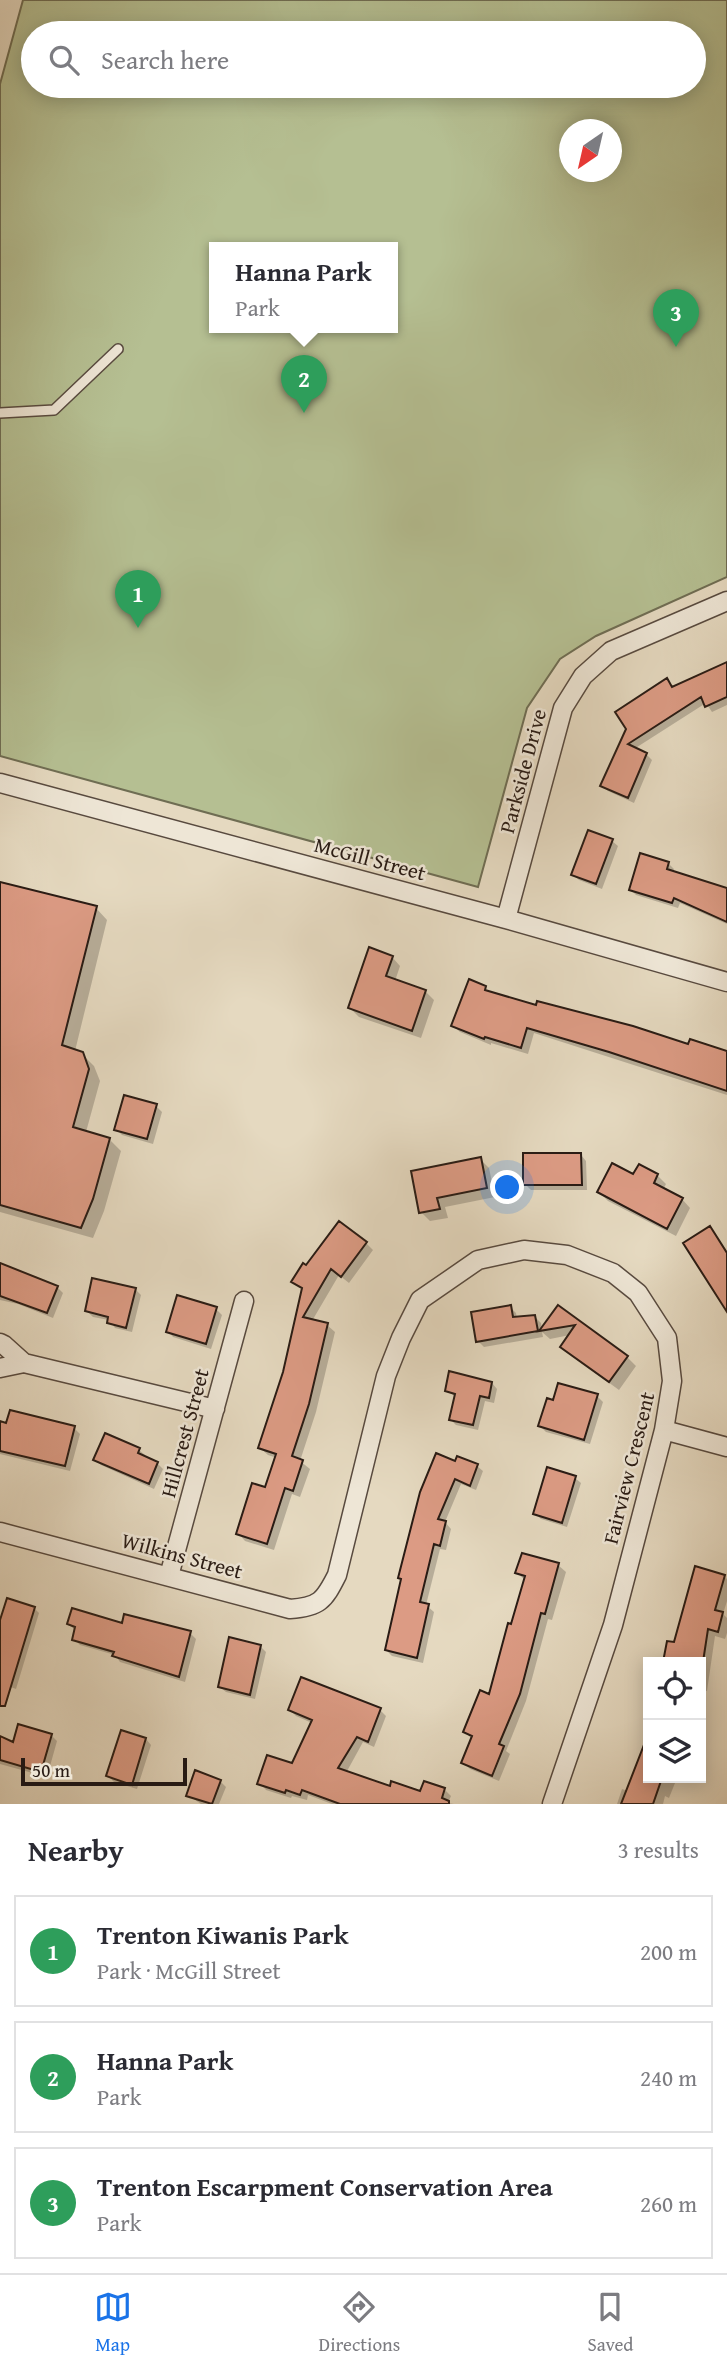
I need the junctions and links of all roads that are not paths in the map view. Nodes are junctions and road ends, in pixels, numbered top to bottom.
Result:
1 (118, 349) dead end
2 (0, 413) edge
3 (727, 601) edge
4 (0, 783) edge
5 (506, 919) junction
6 (727, 982) edge
7 (244, 1301) dead end
8 (0, 1343) edge
9 (24, 1363) junction
10 (0, 1368) edge
11 (215, 1409) junction
12 (664, 1430) junction
13 (727, 1447) edge
14 (0, 1532) edge
15 (169, 1576) junction
16 (337, 1576) joint
17 (552, 1804) edge

1 - 2 lane
3 - 5 street, Parkside Drive
4 - 5 street, McGill Street
5 - 6 street, McGill Street
7 - 11 street, Hillcrest Street
8 - 9 street
9 - 10 street
9 - 11 street
11 - 15 street, Hillcrest Street
12 - 13 street
12 - 16 street, Fairview Crescent
12 - 17 street, Fairview Crescent
14 - 15 street, Wilkins Street
15 - 16 street, Wilkins Street

